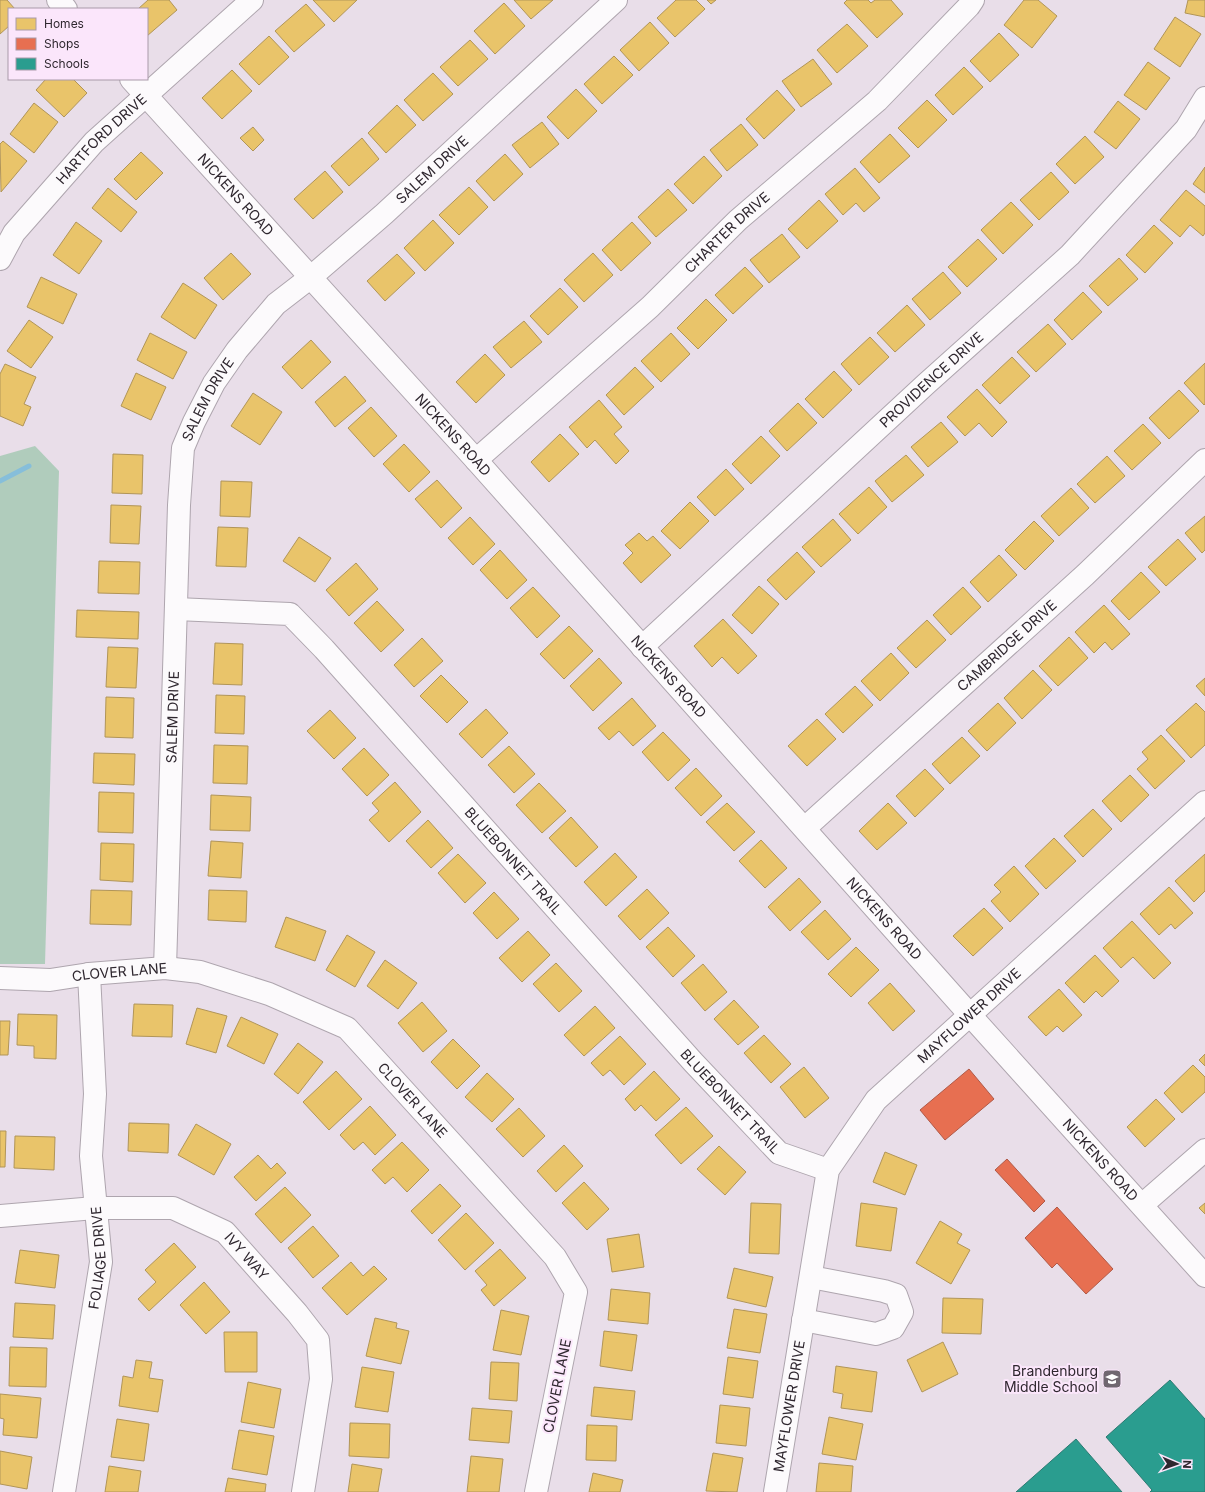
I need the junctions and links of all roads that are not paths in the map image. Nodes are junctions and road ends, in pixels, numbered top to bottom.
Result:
1 (58, 0) edge
2 (252, 0) edge
3 (616, 0) edge
4 (973, 0) edge
5 (65, 8) edge
6 (132, 80) edge
7 (146, 95) junction
8 (1205, 98) edge
9 (0, 259) edge
10 (311, 277) junction
11 (476, 460) junction
12 (1205, 460) edge
13 (176, 609) junction
14 (642, 647) junction
15 (1205, 802) edge
16 (805, 828) junction
17 (165, 968) junction
18 (89, 974) junction
19 (0, 978) edge
20 (970, 1015) junction
21 (1205, 1150) edge
22 (828, 1170) junction
23 (1142, 1205) junction
24 (96, 1208) junction
25 (0, 1216) edge
26 (1205, 1276) edge
27 (811, 1277) junction
28 (803, 1320) junction
29 (64, 1492) edge
30 (304, 1492) edge
31 (536, 1492) edge
32 (775, 1492) edge

1 - 5 street
2 - 7 street, HARTFORD DRIVE
3 - 10 street, SALEM DRIVE
4 - 11 street, CHARTER DRIVE
6 - 7 street, NICKENS ROAD
7 - 9 street, HARTFORD DRIVE
7 - 10 street, NICKENS ROAD
8 - 14 street, PROVIDENCE DRIVE
10 - 11 street, NICKENS ROAD
10 - 13 street, SALEM DRIVE
11 - 14 street, NICKENS ROAD
12 - 16 street, CAMBRIDGE DRIVE
13 - 17 street, SALEM DRIVE
13 - 22 street, BLUEBONNET TRAIL
14 - 16 street, NICKENS ROAD
15 - 20 street, MAYFLOWER DRIVE
16 - 20 street, NICKENS ROAD
17 - 18 street, CLOVER LANE
17 - 31 street, CLOVER LANE
18 - 19 street, CLOVER LANE
18 - 24 street, FOLIAGE DRIVE
20 - 22 street, MAYFLOWER DRIVE
20 - 23 street, NICKENS ROAD
21 - 23 street
22 - 27 street, MAYFLOWER DRIVE
23 - 26 street, NICKENS ROAD
24 - 25 street, IVY WAY
24 - 29 street, FOLIAGE DRIVE
24 - 30 street, IVY WAY
27 - 28 street, MAYFLOWER DRIVE
27 - 28 street, MAYFLOWER DRIVE
28 - 32 street, MAYFLOWER DRIVE

